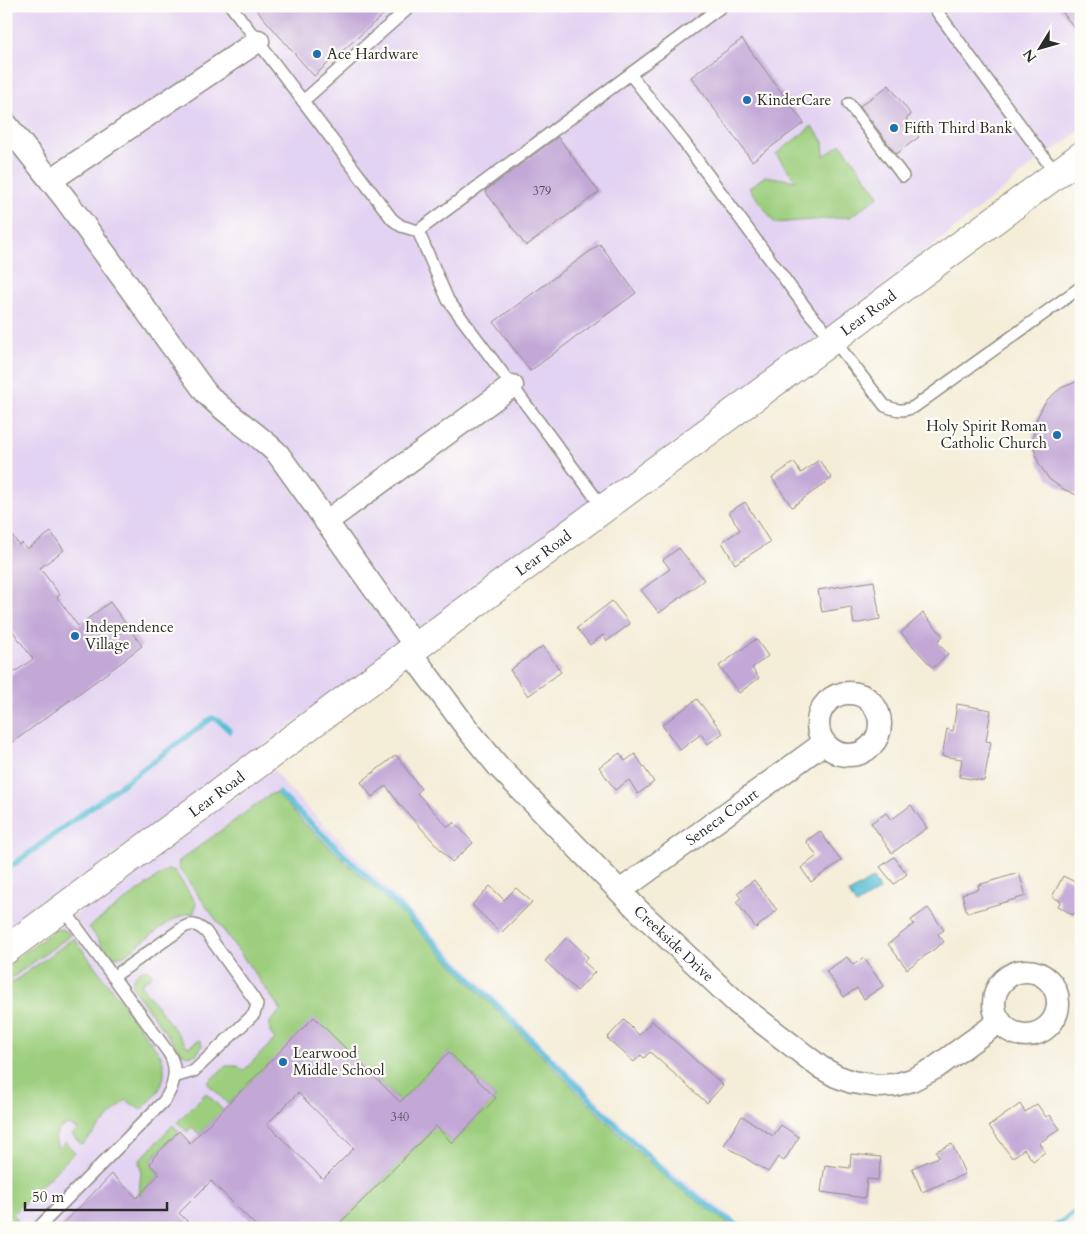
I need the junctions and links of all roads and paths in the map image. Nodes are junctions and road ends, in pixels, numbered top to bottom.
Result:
1 (231, 6) edge
2 (411, 6) edge
3 (722, 6) edge
4 (933, 6) edge
5 (258, 41) junction
6 (630, 74) junction
7 (303, 101) junction
8 (849, 104) dead end
9 (6, 124) edge
10 (1073, 165) edge
11 (902, 176) dead end
12 (51, 180) junction
13 (418, 231) junction
14 (1081, 287) edge
15 (833, 339) junction
16 (512, 386) junction
17 (604, 509) junction
18 (326, 522) junction
19 (413, 650) junction
20 (824, 743) dead end
21 (620, 891) junction
22 (63, 908) junction
23 (6, 950) edge
24 (114, 977) junction
25 (1000, 1021) dead end
26 (174, 1077) junction
27 (38, 1228) edge

1 - 5 lane
2 - 7 lane
3 - 6 lane
4 - 10 lane
5 - 7 lane
5 - 12 street
6 - 13 lane
6 - 15 lane
7 - 13 lane
8 - 11 lane
9 - 12 street, Creekside Drive
10 - 15 street, Lear Road
12 - 18 street, Creekside Drive
13 - 16 lane
14 - 15 lane
15 - 17 street, Lear Road
16 - 17 lane
16 - 18 street
17 - 19 street, Lear Road
18 - 19 street, Creekside Drive
19 - 21 street, Creekside Drive
19 - 22 street, Lear Road
20 - 21 street, Seneca Court
21 - 25 street, Creekside Drive
22 - 23 street, Lear Road
22 - 24 lane
24 - 26 lane
24 - 26 lane
26 - 27 lane

